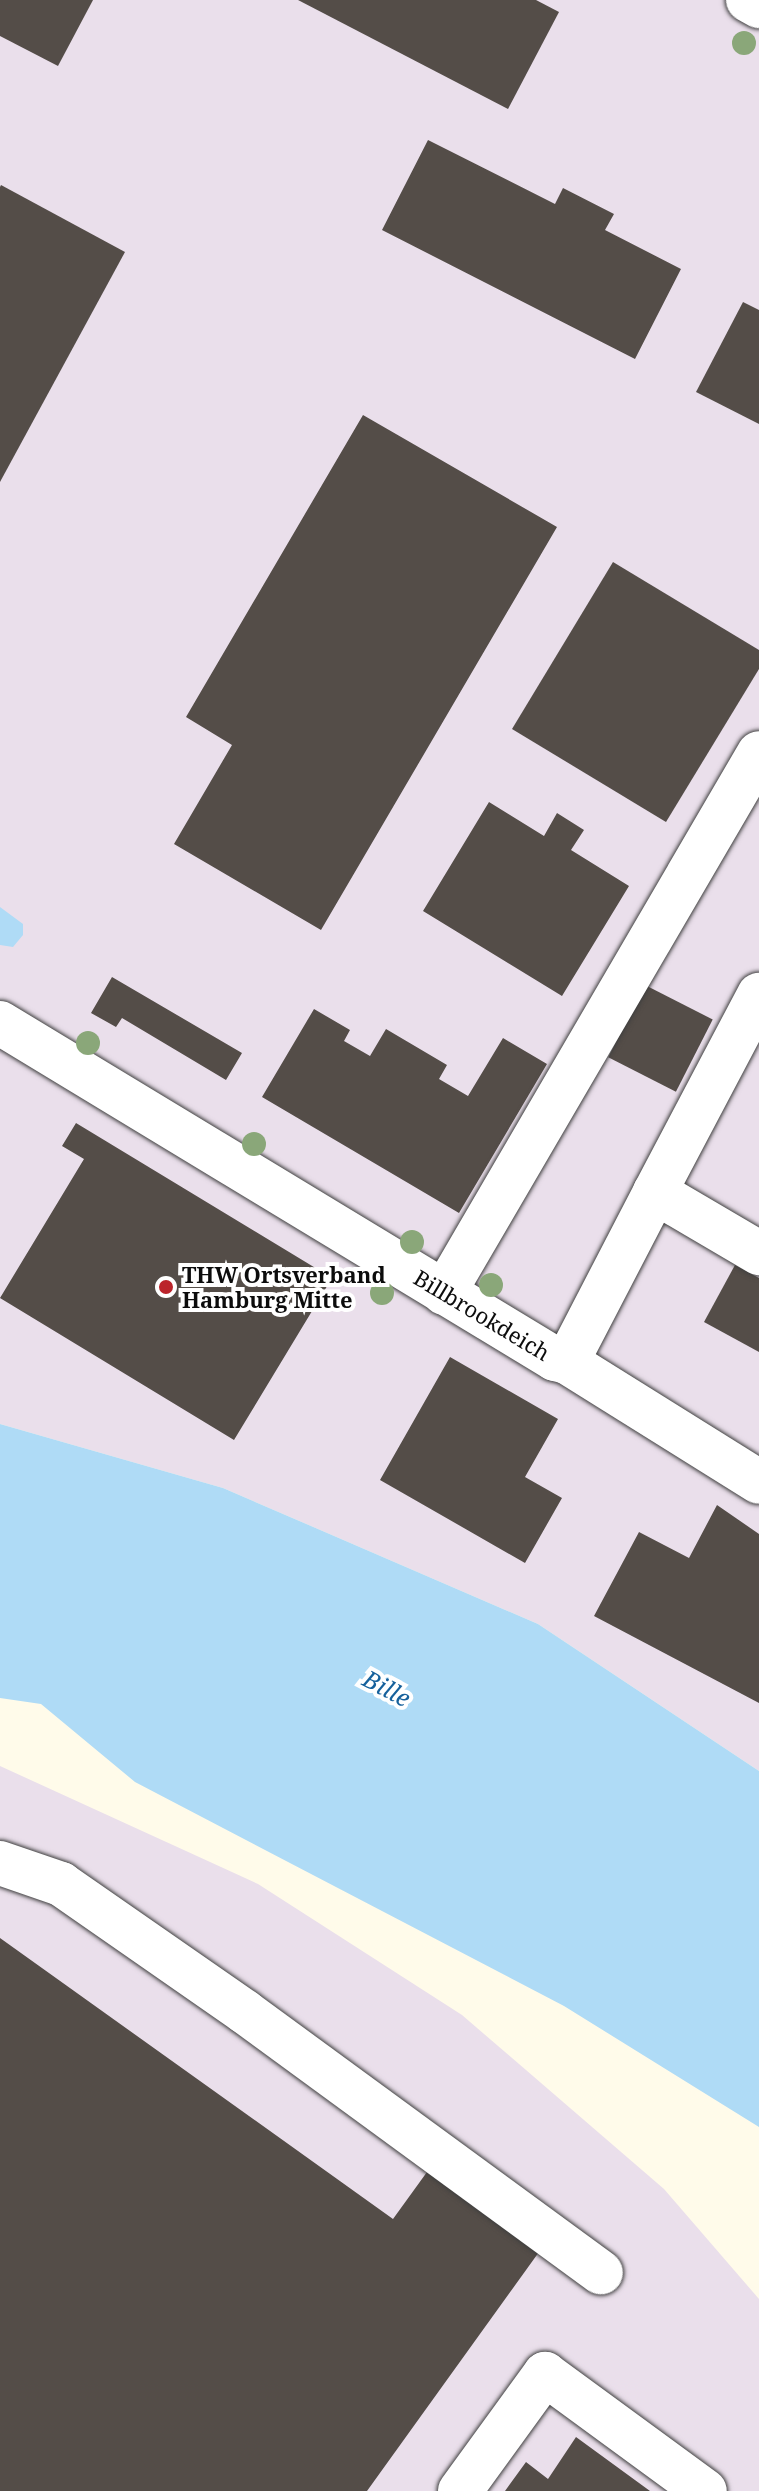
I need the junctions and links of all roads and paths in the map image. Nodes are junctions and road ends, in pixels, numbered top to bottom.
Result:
1 (748, 0) edge
2 (759, 6) edge
3 (759, 753) edge
4 (759, 995) edge
5 (0, 1023) edge
6 (655, 1192) junction
7 (759, 1253) edge
8 (444, 1293) junction
9 (567, 1362) junction
10 (757, 1477) edge
11 (0, 1863) edge
12 (601, 2273) dead end
13 (460, 2491) edge
14 (705, 2491) edge

1 - 2 street
3 - 8 street
4 - 6 street
5 - 8 street, Billbrookdeich
6 - 7 street
6 - 9 street
8 - 9 street, Billbrookdeich
9 - 10 street, Billbrookdeich
11 - 12 street
13 - 14 street

